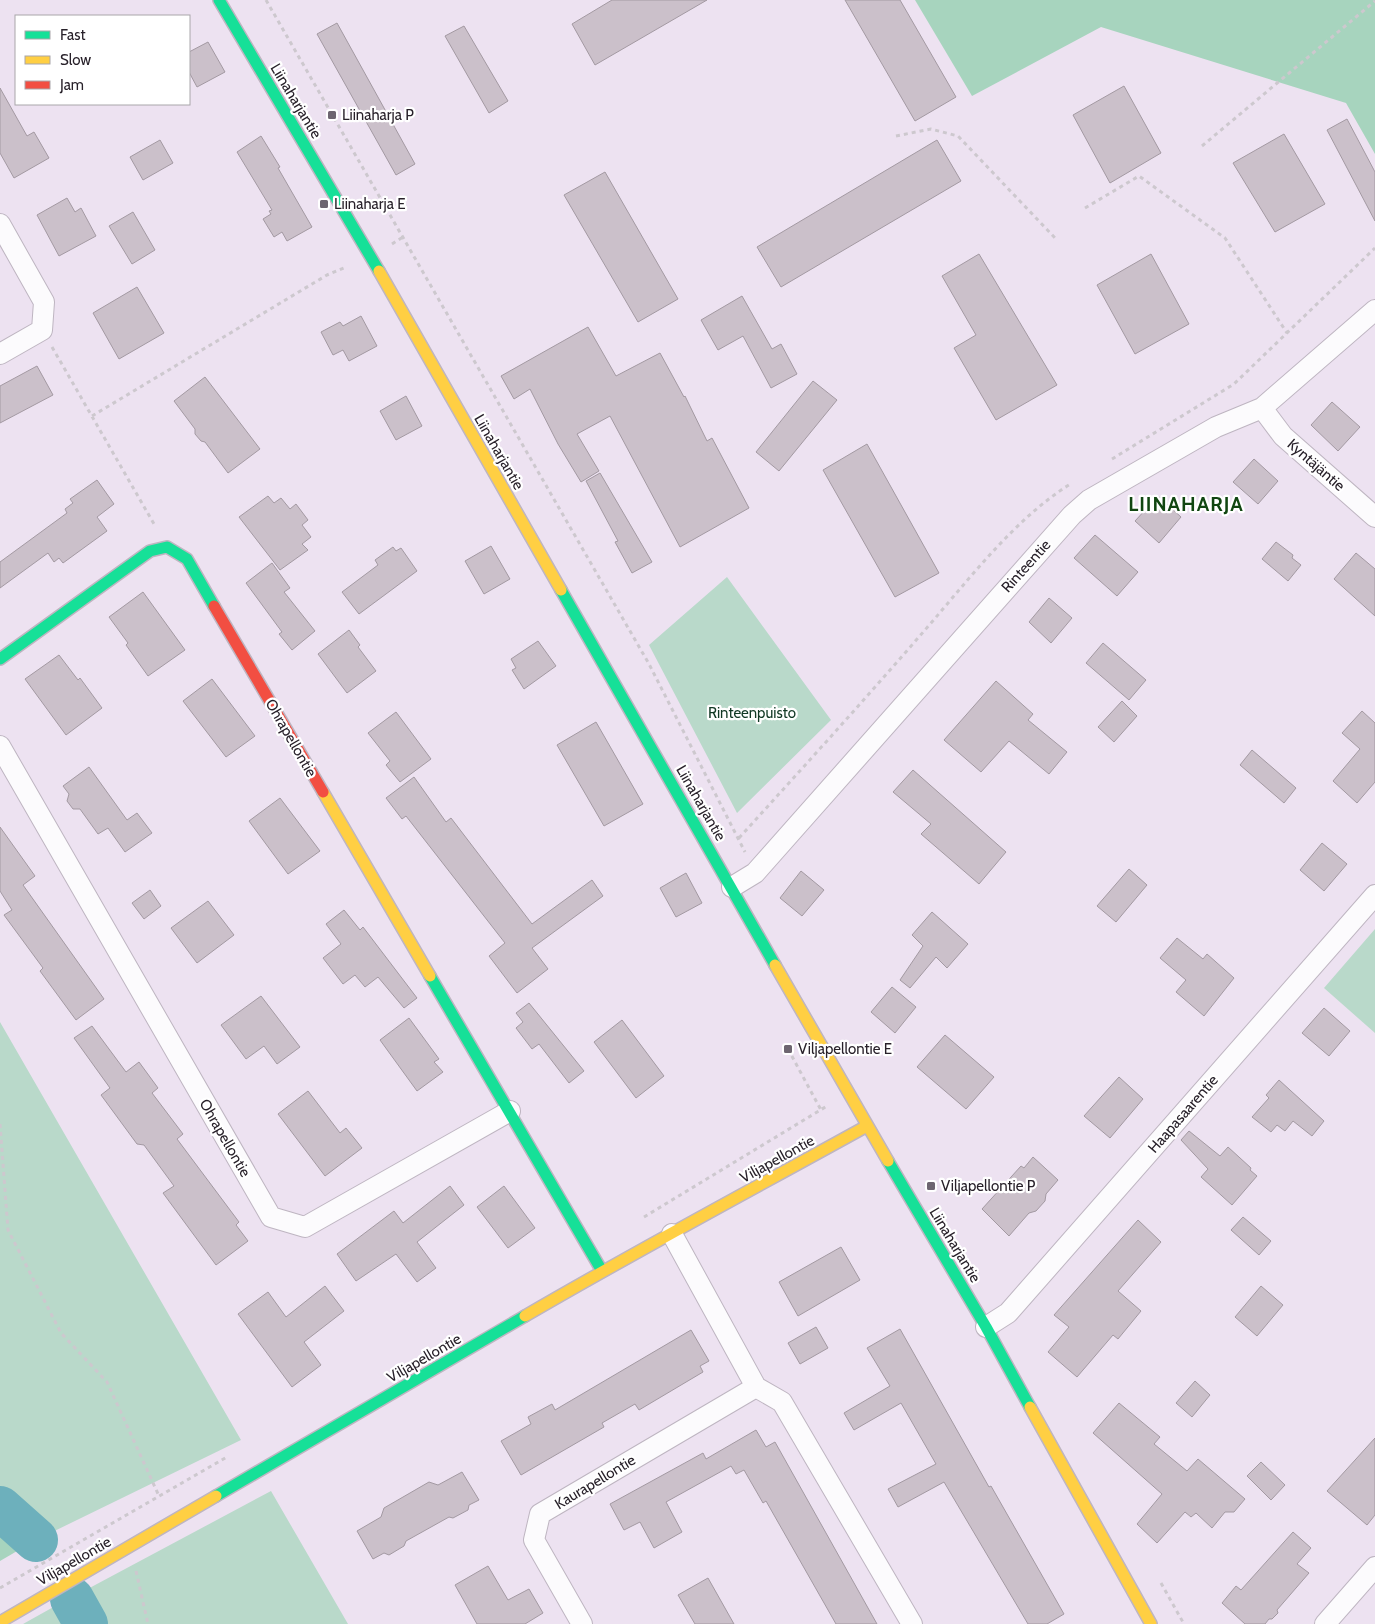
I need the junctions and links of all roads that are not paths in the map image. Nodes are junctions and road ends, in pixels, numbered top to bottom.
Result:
1 (219, 0) edge
2 (0, 224) edge
3 (1375, 310) edge
4 (0, 354) edge
5 (1262, 408) junction
6 (1375, 517) edge
7 (0, 659) edge
8 (0, 746) edge
9 (732, 887) junction
10 (1375, 895) edge
11 (510, 1112) junction
12 (867, 1126) junction
13 (672, 1234) junction
14 (602, 1271) junction
15 (986, 1327) junction
16 (756, 1387) junction
17 (1375, 1567) edge
18 (0, 1622) edge
19 (582, 1624) edge
20 (912, 1624) edge
21 (1151, 1624) edge
22 (1325, 1624) edge

1 - 9 street, Liinaharjantie
2 - 4 street
3 - 5 street, Rinteentie
5 - 6 street, Kyntäjäntie
5 - 9 street, Rinteentie
7 - 11 street, Ohrapellontie
8 - 11 street, Ohrapellontie
9 - 12 street, Liinaharjantie
10 - 15 street, Haapasaarentie
11 - 14 street, Ohrapellontie
12 - 13 street, Viljapellontie
12 - 15 street, Liinaharjantie
13 - 14 street, Viljapellontie
13 - 16 street
14 - 18 street, Viljapellontie
15 - 21 street, Liinaharjantie
16 - 19 street, Kaurapellontie
16 - 20 street
17 - 22 street

